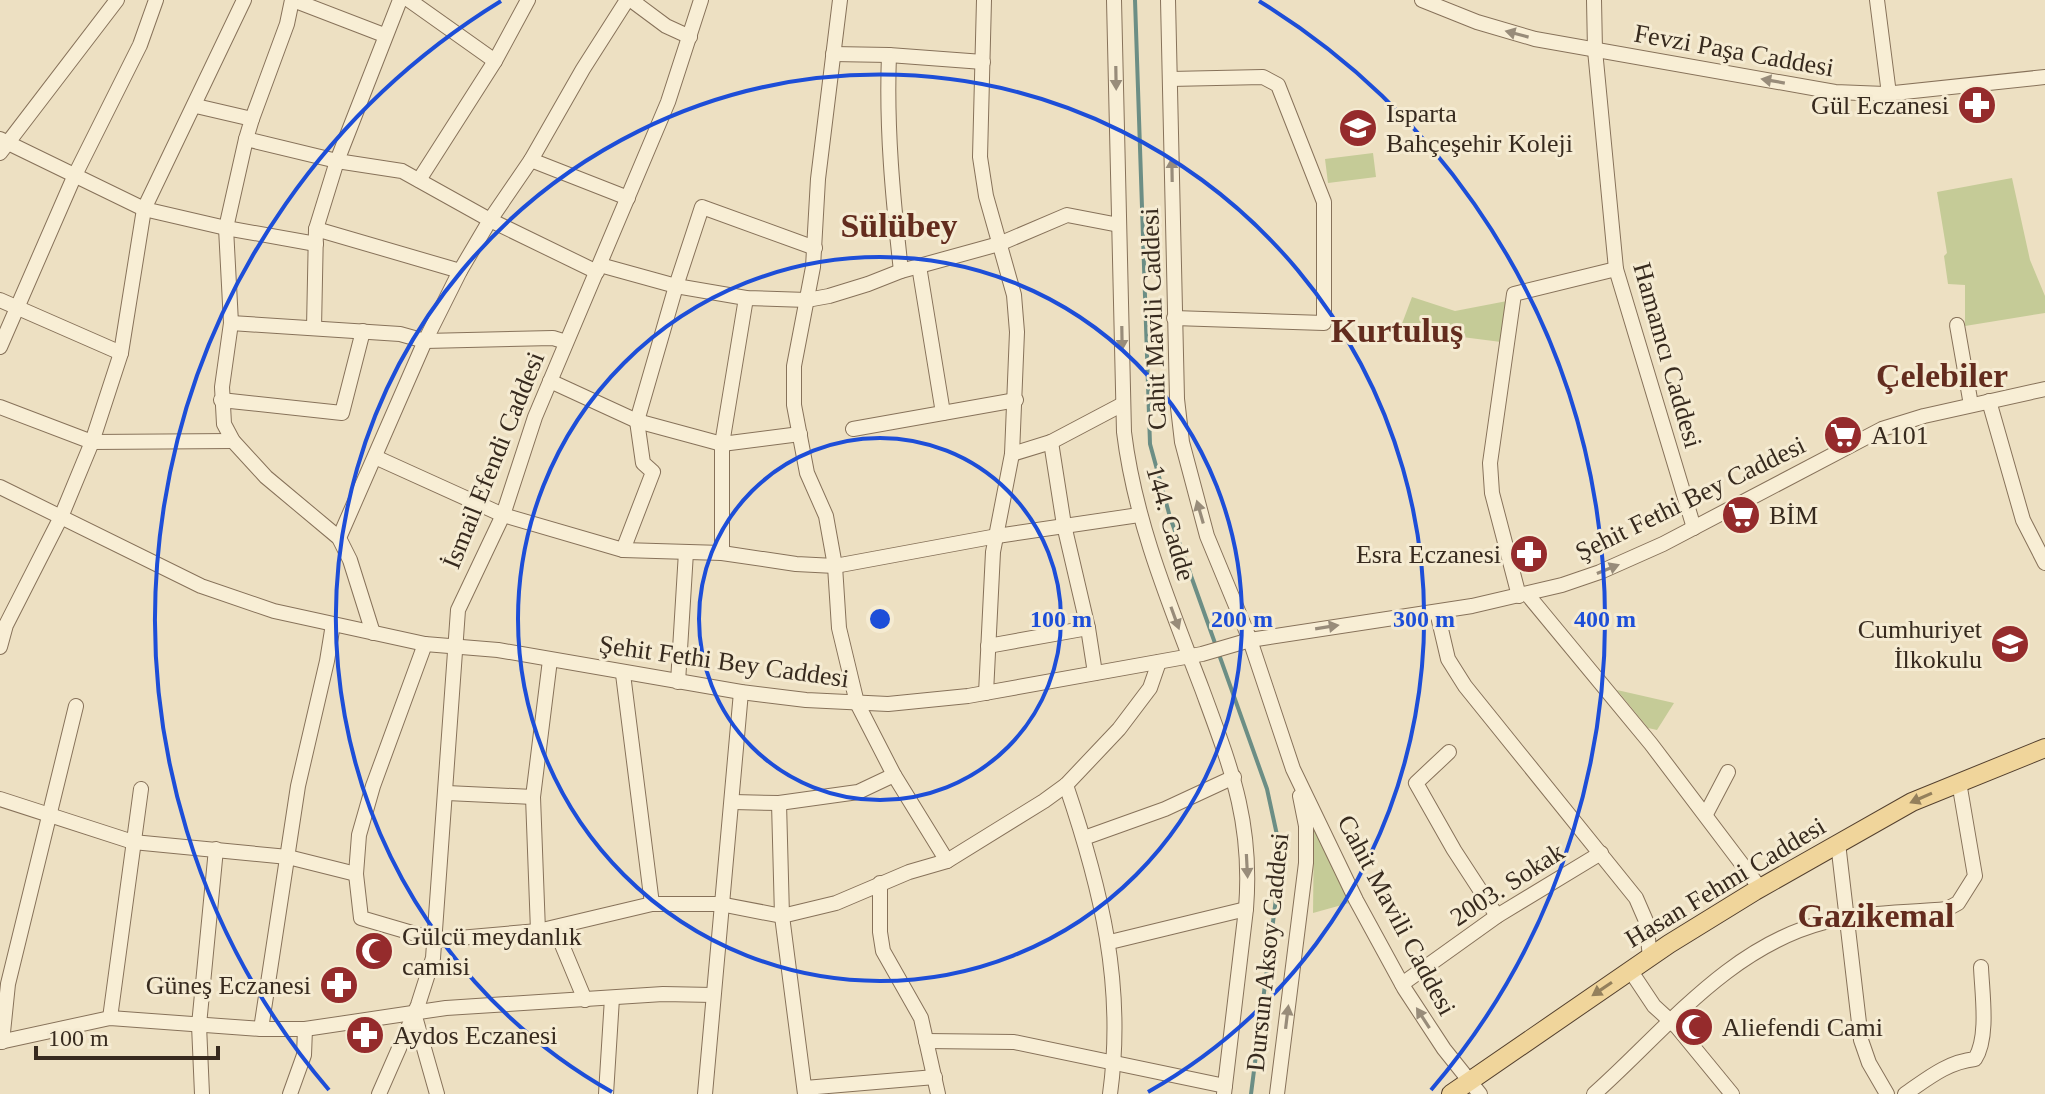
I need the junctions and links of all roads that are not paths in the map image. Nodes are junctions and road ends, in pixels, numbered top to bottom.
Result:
1 (117, 0) edge
2 (156, 0) edge
3 (244, 0) edge
4 (292, 0) edge
5 (400, 0) edge
6 (409, 0) edge
7 (528, 0) edge
8 (629, 0) edge
9 (701, 0) edge
10 (840, 0) edge
11 (984, 0) edge
12 (1114, 0) edge
13 (1168, 0) edge
14 (1422, 0) edge
15 (1594, 0) edge
16 (1877, 0) edge
17 (384, 35) junction
18 (690, 37) junction
19 (1595, 50) junction
20 (833, 54) junction
21 (889, 55) junction
22 (495, 61) junction
23 (983, 62) junction
24 (2045, 77) edge
25 (1170, 79) junction
26 (1889, 94) junction
27 (196, 106) junction
28 (252, 119) junction
29 (246, 139) junction
30 (2, 145) edge
31 (531, 160) junction
32 (337, 161) junction
33 (74, 177) junction
34 (419, 180) junction
35 (628, 198) junction
36 (144, 209) junction
37 (490, 220) junction
38 (1119, 225) junction
39 (226, 228) junction
40 (316, 237) junction
41 (999, 244) junction
42 (815, 248) junction
43 (919, 266) junction
44 (598, 268) junction
45 (1616, 269) junction
46 (460, 271) junction
47 (901, 271) junction
48 (676, 286) junction
49 (746, 298) junction
50 (0, 300) edge
51 (807, 300) junction
52 (19, 308) junction
53 (1174, 318) junction
54 (231, 323) junction
55 (1957, 325) dead end
56 (314, 328) junction
57 (363, 331) junction
58 (425, 341) junction
59 (566, 342) junction
60 (0, 347) edge
61 (121, 353) junction
62 (550, 381) junction
63 (2045, 389) edge
64 (221, 400) junction
65 (1016, 400) junction
66 (1989, 401) junction
67 (1123, 404) junction
68 (1971, 405) junction
69 (0, 407) edge
70 (943, 413) junction
71 (637, 421) junction
72 (853, 429) dead end
73 (800, 434) junction
74 (233, 441) junction
75 (92, 442) junction
76 (1051, 442) junction
77 (722, 444) junction
78 (1012, 454) junction
79 (375, 457) junction
80 (0, 487) edge
81 (503, 515) junction
82 (1139, 515) junction
83 (61, 517) junction
84 (1064, 525) junction
85 (1694, 528) junction
86 (997, 536) junction
87 (339, 538) junction
88 (623, 550) junction
89 (686, 552) junction
90 (722, 553) junction
91 (2045, 563) edge
92 (835, 566) junction
93 (1523, 595) junction
94 (1437, 612) junction
95 (3, 623) edge
96 (333, 624) junction
97 (1088, 628) junction
98 (373, 633) junction
99 (1244, 642) junction
100 (425, 644) junction
101 (455, 645) junction
102 (988, 646) junction
103 (0, 647) edge
104 (1196, 655) junction
105 (550, 660) junction
106 (1159, 662) junction
107 (1095, 673) junction
108 (623, 674) junction
109 (678, 682) junction
110 (741, 692) junction
111 (986, 693) junction
112 (857, 703) junction
113 (76, 706) dead end
114 (2045, 748) edge
115 (1449, 752) dead end
116 (1293, 769) junction
117 (1728, 772) dead end
118 (894, 775) junction
119 (1234, 777) junction
120 (1959, 782) junction
121 (1066, 785) junction
122 (141, 789) dead end
123 (447, 793) junction
124 (533, 797) junction
125 (0, 799) edge
126 (733, 802) junction
127 (779, 803) junction
128 (1706, 814) junction
129 (51, 815) junction
130 (1084, 838) junction
131 (133, 842) junction
132 (1838, 843) junction
133 (216, 849) junction
134 (1601, 853) junction
135 (288, 857) junction
136 (947, 861) junction
137 (356, 874) junction
138 (880, 883) junction
139 (1760, 888) junction
140 (652, 904) junction
141 (720, 904) junction
142 (1246, 909) junction
143 (782, 916) junction
144 (1497, 916) junction
145 (1846, 918) junction
146 (555, 928) junction
147 (538, 931) junction
148 (436, 940) junction
149 (1110, 942) junction
150 (1650, 957) junction
151 (1981, 967) dead end
152 (1630, 970) junction
153 (1402, 984) junction
154 (713, 995) junction
155 (612, 998) junction
156 (585, 1000) junction
157 (414, 1013) junction
158 (110, 1018) junction
159 (1669, 1020) junction
160 (199, 1025) junction
161 (261, 1029) junction
162 (305, 1029) junction
163 (926, 1041) junction
164 (1, 1042) edge
165 (1115, 1063) junction
166 (935, 1077) junction
167 (1475, 1087) edge
168 (1225, 1090) edge
169 (805, 1091) edge
170 (202, 1094) edge
171 (290, 1094) edge
172 (379, 1094) edge
173 (437, 1094) edge
174 (606, 1094) edge
175 (705, 1094) edge
176 (938, 1094) edge
177 (1110, 1094) edge
178 (1277, 1094) edge
179 (1451, 1094) edge
180 (1594, 1094) edge
181 (1732, 1094) edge
182 (1887, 1094) edge
183 (1905, 1094) edge

1 - 30 street
2 - 33 street
3 - 27 street
4 - 17 street
4 - 28 street
5 - 17 street
6 - 22 street
7 - 22 street
8 - 18 street
8 - 31 street
9 - 18 street, İsmail Efendi Caddesi
10 - 20 street
11 - 23 street
12 -> 38 street, 144. Cadde
13 - 25 street, Cahit Mavili Caddesi
19 -> 14 street, Fevzi Paşa Caddesi
15 - 19 street, Hamamcı Caddesi
16 - 26 street
17 - 32 street
18 - 35 street, İsmail Efendi Caddesi
26 -> 19 street, Fevzi Paşa Caddesi
19 - 45 street, Hamamcı Caddesi
20 - 21 street
20 - 42 street
21 - 23 street
21 - 47 street
22 - 34 street
23 - 41 street
24 - 26 street, Fevzi Paşa Caddesi
53 -> 25 street, Cahit Mavili Caddesi
25 - 53 street
27 - 28 street
27 - 36 street
28 - 29 street
29 - 32 street
29 - 39 street
30 - 33 street
31 - 35 street
31 - 37 street
32 - 34 street
32 - 40 street
33 - 36 street
33 - 52 street
34 - 37 street
35 - 44 street, İsmail Efendi Caddesi
36 - 39 street
36 - 61 street
37 - 44 street
37 - 46 street
38 - 41 street
38 -> 67 street, 144. Cadde
39 - 40 street
39 - 54 street
40 - 46 street
40 - 56 street
41 - 43 street
41 - 65 street
42 - 48 street
42 - 51 street
43 - 47 street
43 - 70 street
44 - 48 street
44 - 59 street, İsmail Efendi Caddesi
45 - 85 street, Hamamcı Caddesi
45 - 93 street
46 - 58 street
47 - 51 street
48 - 49 street
48 - 71 street
49 - 51 street
49 - 77 street
50 - 52 street
51 - 73 street
52 - 60 street
52 - 61 street
99 -> 53 street, Cahit Mavili Caddesi
54 - 56 street
54 - 64 street
55 - 68 street
56 - 57 street
57 - 58 street
57 - 64 street
58 - 59 street
58 - 79 street
59 - 62 street, İsmail Efendi Caddesi
61 - 75 street
62 - 71 street
62 - 81 street, İsmail Efendi Caddesi
63 - 66 street, Şehit Fethi Bey Caddesi
64 - 74 street
65 - 70 street
65 - 78 street
66 - 68 street, Şehit Fethi Bey Caddesi
66 - 91 street
67 - 76 street
67 - 82 street, 144. Cadde
68 - 85 street, Şehit Fethi Bey Caddesi
69 - 75 street
70 - 72 street
71 - 77 street
71 - 88 street
73 - 77 street
73 - 92 street
74 - 75 street
74 - 87 street
75 - 83 street
76 - 78 street
76 - 84 street
77 - 90 street
78 - 86 street
79 - 81 street
79 - 87 street
80 - 83 street, Şehit Fethi Bey Caddesi
81 - 88 street
81 - 101 street, İsmail Efendi Caddesi
82 - 84 street
82 -> 104 street, 144. Cadde
83 - 95 street
83 - 96 street, Şehit Fethi Bey Caddesi
84 - 86 street
84 - 97 street
93 -> 85 street, Şehit Fethi Bey Caddesi
86 - 92 street
86 - 102 street
87 - 98 street
88 - 89 street
89 - 90 street
89 - 109 street
90 - 92 street
92 - 112 street
93 - 94 street, Şehit Fethi Bey Caddesi
93 - 128 street
99 -> 94 street, Şehit Fethi Bey Caddesi
94 - 134 street
95 - 103 street
96 - 98 street, Şehit Fethi Bey Caddesi
96 - 135 street
97 - 102 street
97 - 107 street
98 - 100 street, Şehit Fethi Bey Caddesi
99 - 104 street, Şehit Fethi Bey Caddesi
99 - 116 street, Cahit Mavili Caddesi
100 - 101 street, Şehit Fethi Bey Caddesi
100 - 137 street
101 - 105 street, Şehit Fethi Bey Caddesi
101 - 123 street, İsmail Efendi Caddesi
102 - 111 street
104 - 106 street, Şehit Fethi Bey Caddesi
104 - 119 street, 144. Cadde
105 - 108 street, Şehit Fethi Bey Caddesi
105 - 124 street
106 - 107 street, Şehit Fethi Bey Caddesi
106 - 121 street
107 - 111 street, Şehit Fethi Bey Caddesi
108 - 109 street, Şehit Fethi Bey Caddesi
108 - 140 street
109 - 110 street, Şehit Fethi Bey Caddesi
110 - 112 street, Şehit Fethi Bey Caddesi
110 - 126 street
111 - 112 street, Şehit Fethi Bey Caddesi
112 - 118 street
113 - 129 street
114 - 120 main road, Hasan Fehmi Caddesi
115 - 144 street
116 - 153 street, Cahit Mavili Caddesi
178 -> 116 street, Dursun Aksoy Caddesi
117 - 128 street
118 - 127 street
118 - 136 street
119 - 130 street
119 -> 142 street, 144. Cadde
120 -> 132 main road, Hasan Fehmi Caddesi
120 - 145 street
121 - 130 street
121 - 136 street
122 - 131 street
123 - 124 street
123 - 148 street, İsmail Efendi Caddesi
124 - 147 street
125 - 129 street
126 - 127 street
126 - 141 street
127 - 143 street
128 - 139 street
129 - 131 street
129 - 164 street
130 - 149 street
131 - 133 street
131 - 158 street
132 - 139 main road, Hasan Fehmi Caddesi
132 - 145 street
133 - 135 street
133 - 160 street
134 - 144 street, 2003. Sokak
134 - 150 street
135 - 137 street
135 - 161 street
136 - 138 street
137 - 148 street
138 - 143 street
138 - 163 street
139 - 150 main road, Hasan Fehmi Caddesi
140 - 141 street
140 - 146 street
141 - 143 street
141 - 154 street
142 - 149 street
142 - 168 street, 144. Cadde
143 - 169 street
144 - 153 street, 2003. Sokak
145 - 159 street
145 - 182 street
146 - 147 street
146 - 156 street
147 - 148 street
148 - 157 street, İsmail Efendi Caddesi
149 - 165 street
150 - 152 main road, Hasan Fehmi Caddesi
151 - 183 street
152 - 159 street
152 -> 167 main road, Hasan Fehmi Caddesi
167 -> 153 street, Cahit Mavili Caddesi
154 - 155 street
154 - 175 street
155 - 156 street
155 - 174 street
156 - 157 street
157 - 162 street
157 - 172 street, İsmail Efendi Caddesi
157 - 173 street
158 - 160 street
158 - 164 street
159 - 180 street
159 - 181 street
160 - 161 street
160 - 170 street
161 - 162 street
162 - 171 street
163 - 165 street
163 - 166 street
165 - 168 street
165 - 177 street
166 - 169 street
166 - 176 street
167 - 179 main road, Hasan Fehmi Caddesi

